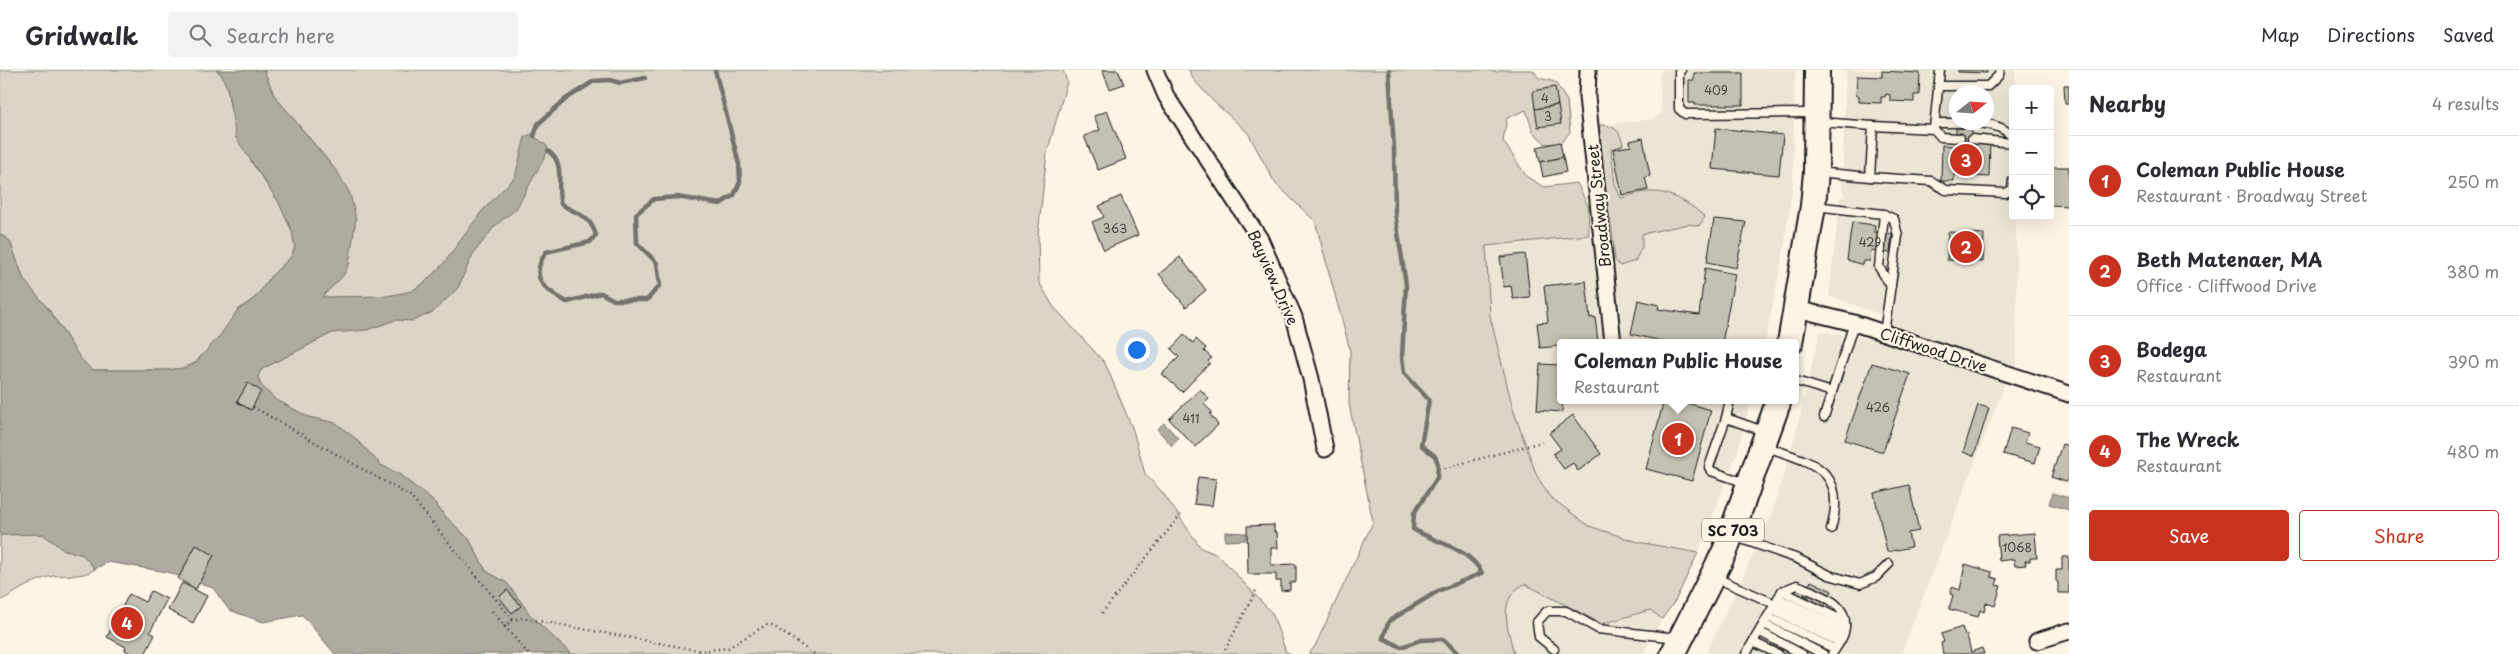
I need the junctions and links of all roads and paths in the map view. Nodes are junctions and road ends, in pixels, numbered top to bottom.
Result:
1 (1155, 70) edge
2 (1588, 70) edge
3 (1681, 70) edge
4 (1817, 70) edge
5 (1940, 70) edge
6 (2000, 70) edge
7 (1938, 86) junction
8 (1816, 117) junction
9 (1874, 126) junction
10 (1934, 126) junction
11 (2009, 133) edge
12 (1960, 138) dead end
13 (1972, 138) dead end
14 (2009, 141) edge
15 (1816, 172) junction
16 (1870, 178) junction
17 (2009, 191) edge
18 (1813, 206) junction
19 (1884, 214) junction
20 (1891, 286) junction
21 (1796, 309) junction
22 (1854, 323) junction
23 (1884, 333) junction
24 (1613, 339) edge
25 (1791, 339) edge
26 (1799, 382) edge
27 (1832, 392) junction
28 (2069, 394) edge
29 (1729, 404) edge
30 (1777, 404) edge
31 (252, 407) dead end
32 (1824, 417) dead end
33 (1726, 418) junction
34 (1765, 439) junction
35 (1542, 442) dead end
36 (1325, 449) dead end
37 (1445, 468) dead end
38 (1749, 484) junction
39 (1182, 513) dead end
40 (1831, 529) dead end
41 (1731, 535) junction
42 (1889, 564) dead end
43 (1712, 576) junction
44 (1257, 589) dead end
45 (1773, 607) junction
46 (492, 611) dead end
47 (1102, 613) dead end
48 (513, 620) junction
49 (504, 627) junction
50 (2069, 631) edge
51 (1760, 632) junction
52 (1839, 639) edge
53 (2038, 641) dead end
54 (1753, 642) junction
55 (1677, 646) edge
56 (728, 648) junction
57 (1554, 650) dead end
58 (1749, 653) edge
59 (528, 654) edge
60 (726, 654) edge
61 (814, 654) edge
62 (1223, 654) edge
63 (1778, 654) edge
64 (1802, 654) edge
65 (1823, 654) edge

1 - 36 street, Bayview Drive
2 - 24 street, Broadway Street
3 - 8 lane
4 - 8 main road
5 - 7 lane
6 - 7 lane
7 - 10 lane
8 - 9 lane
8 - 15 main road
9 - 10 lane
9 - 16 lane
10 - 11 lane
10 - 12 lane
13 - 14 lane
15 - 16 lane
15 - 18 main road
16 - 17 lane
18 - 19 lane
18 - 21 main road
19 - 20 lane
19 - 20 lane
20 - 23 lane
21 - 22 street, Cliffwood Drive
21 - 25 main road
22 - 23 street, Cliffwood Drive
22 - 27 lane
23 - 28 street, Cliffwood Drive
26 - 27 lane
27 - 32 lane
29 - 33 lane
30 - 34 main road, SC 703
31 - 48 path
33 - 34 lane
33 - 38 lane
34 - 38 main road, SC 703
34 - 40 lane
35 - 37 path
38 - 41 main road, SC 703
39 - 47 path
41 - 42 lane
41 - 43 main road, SC 703
43 - 45 lane
43 - 55 main road, SC 703
44 - 62 path
45 - 51 lane
45 - 52 lane
45 - 52 lane
45 - 52 lane
45 - 52 lane
45 - 65 lane
46 - 49 path
48 - 49 path
48 - 56 path
49 - 59 path
50 - 53 street
51 - 54 lane
51 - 64 lane
54 - 58 lane
54 - 63 lane
55 - 57 lane
56 - 60 path
56 - 61 path

